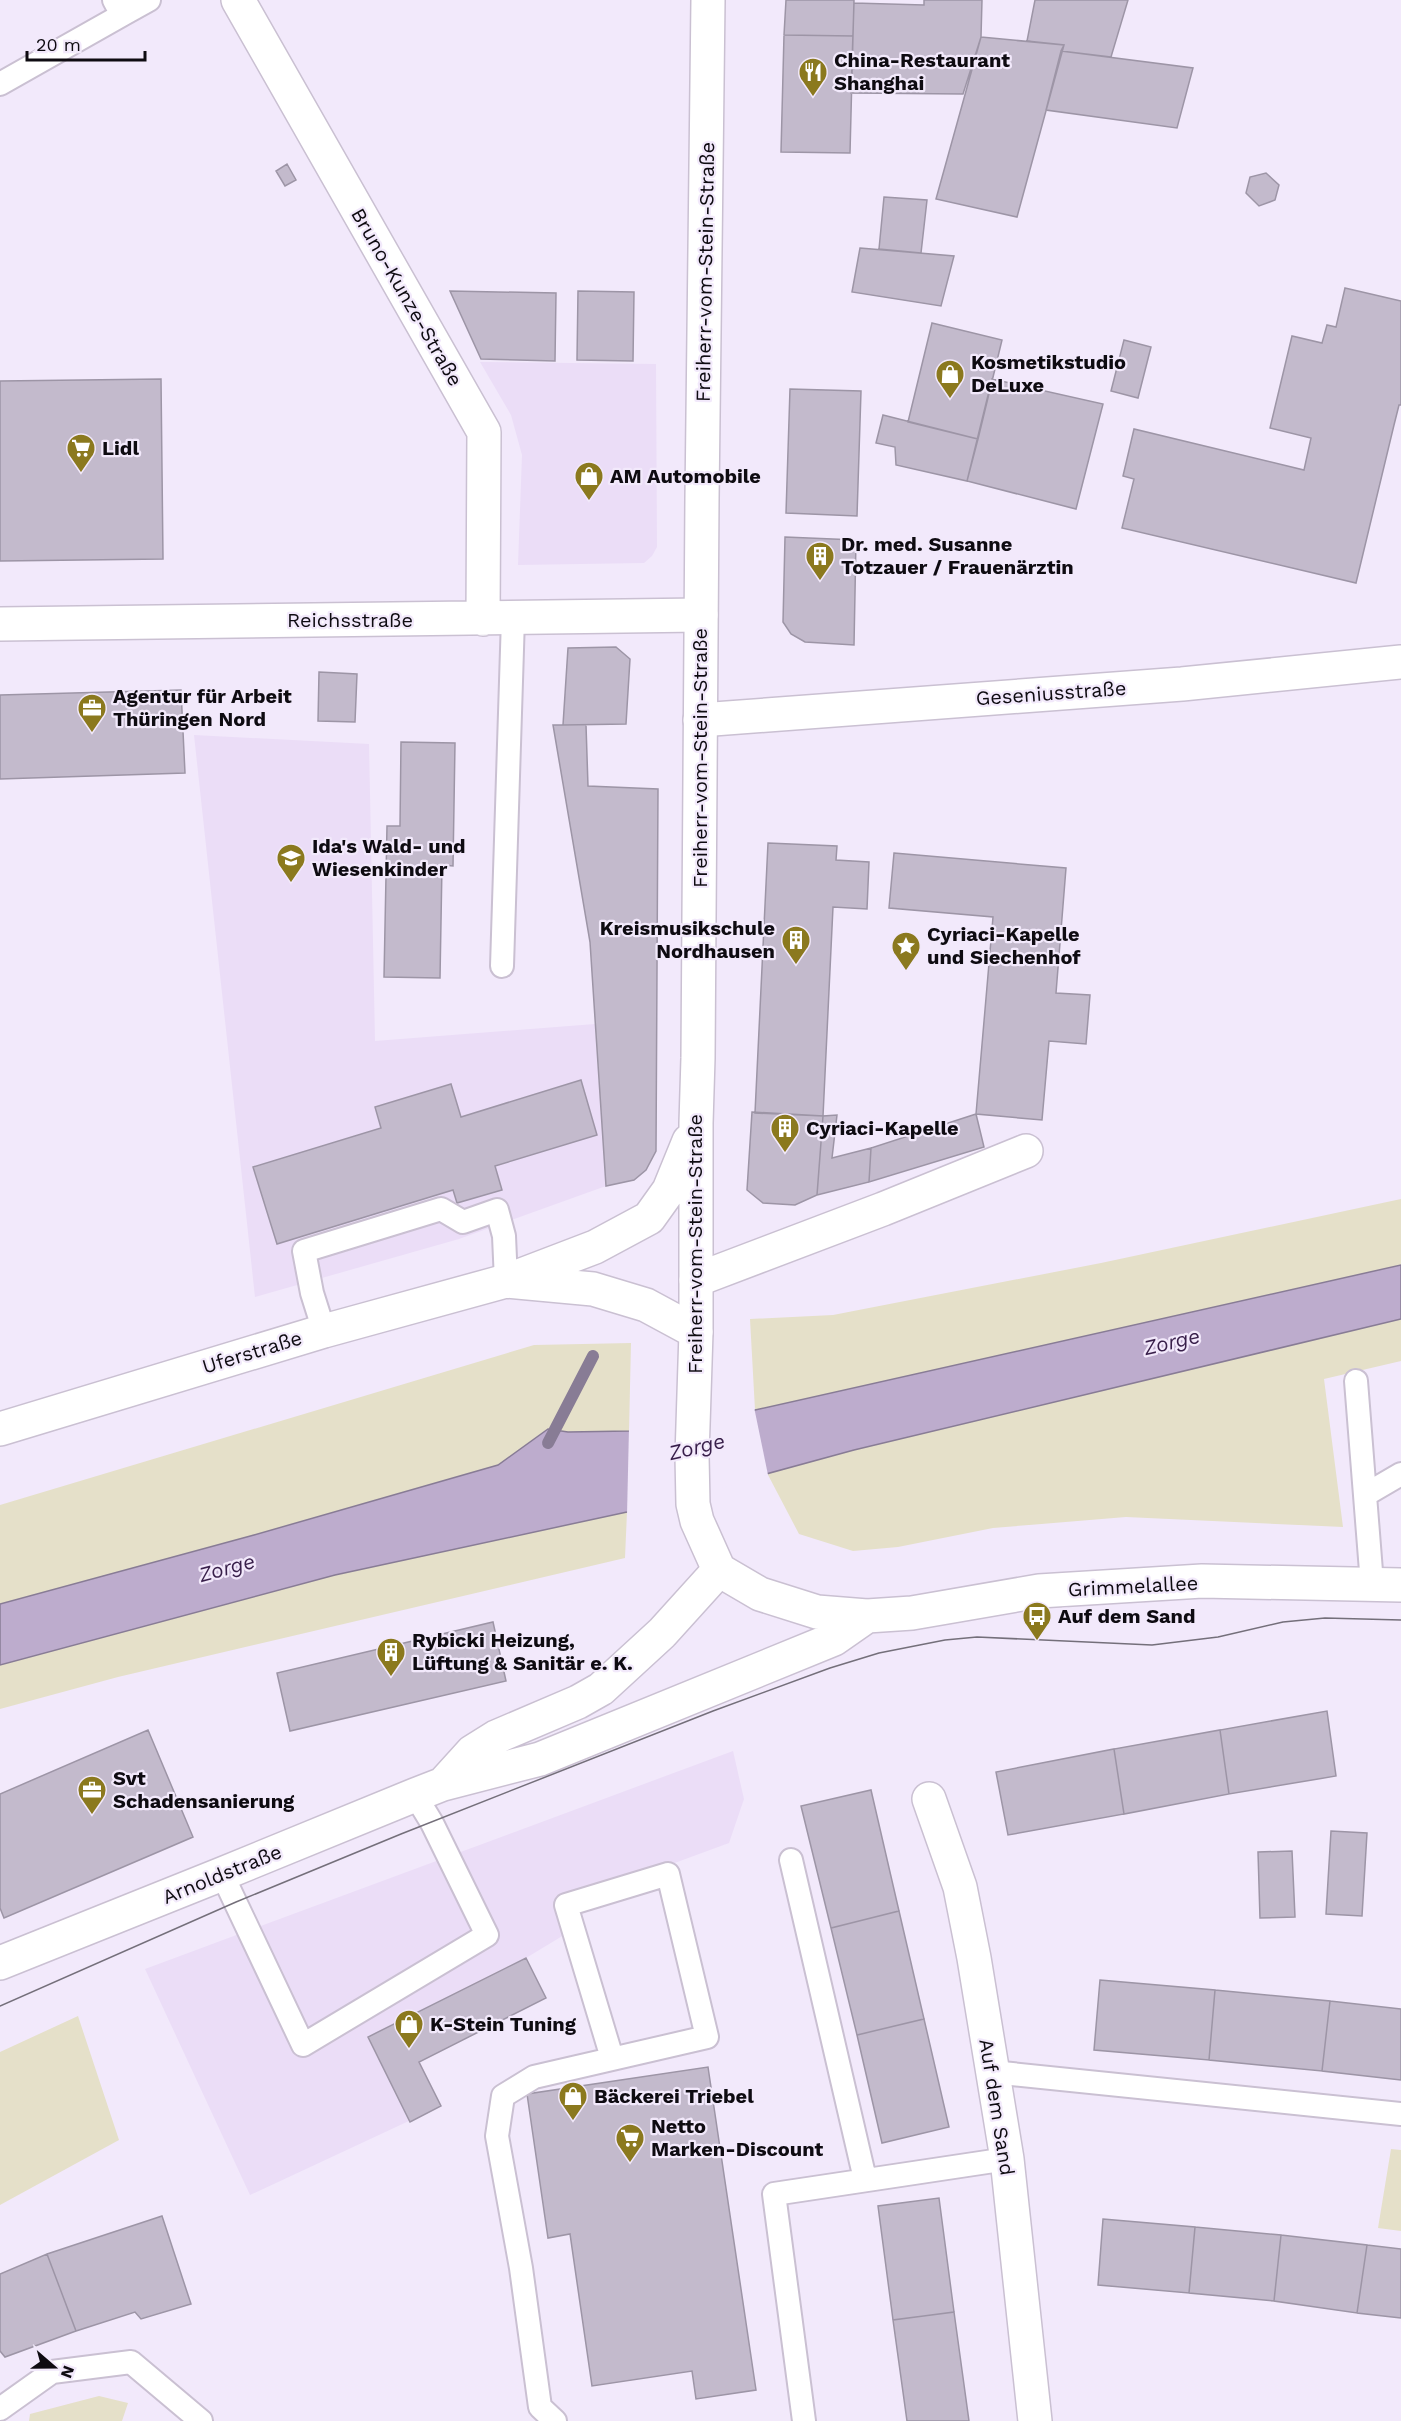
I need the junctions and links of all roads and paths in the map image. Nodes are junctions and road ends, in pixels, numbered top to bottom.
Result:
1 (149, 0) edge
2 (238, 0) edge
3 (708, 0) edge
4 (118, 7) edge
5 (0, 84) edge
6 (701, 615) junction
7 (498, 618) junction
8 (0, 624) edge
9 (1401, 662) edge
10 (700, 720) junction
11 (502, 966) dead end
12 (696, 1123) junction
13 (1026, 1151) dead end
14 (696, 1280) junction
15 (506, 1281) junction
16 (324, 1331) junction
17 (696, 1332) junction
18 (1356, 1382) dead end
19 (0, 1429) edge
20 (1401, 1474) edge
21 (1365, 1495) junction
22 (719, 1570) junction
23 (1387, 1584) edge
24 (867, 1616) junction
25 (429, 1789) junction
26 (929, 1798) dead end
27 (790, 1860) dead end
28 (222, 1874) junction
29 (0, 1963) edge
30 (612, 2058) junction
31 (992, 2072) junction
32 (1401, 2114) edge
33 (1007, 2159) junction
34 (865, 2179) junction
35 (0, 2409) edge
36 (201, 2421) edge
37 (555, 2421) edge
38 (804, 2421) edge
39 (1035, 2421) edge

1 - 4 lane
2 - 7 main road, Bruno-Kunze-Straße
3 - 6 main road, Freiherr-vom-Stein-Straße
4 - 5 lane
6 - 7 main road, Reichsstraße
6 - 10 main road, Freiherr-vom-Stein-Straße
7 - 8 main road, Reichsstraße
7 - 11 lane
9 - 10 main road, Geseniusstraße
10 - 12 main road, Freiherr-vom-Stein-Straße
12 - 14 main road, Freiherr-vom-Stein-Straße
12 - 15 main road, Uferstraße
13 - 14 main road
14 - 17 main road, Freiherr-vom-Stein-Straße
15 - 16 main road, Uferstraße
15 - 16 lane
15 - 17 main road
16 - 19 main road, Uferstraße
17 - 22 main road, Freiherr-vom-Stein-Straße
18 - 21 lane
20 - 21 lane
21 - 23 lane
22 - 24 main road
22 - 25 main road
23 - 24 main road, Grimmelallee
24 - 25 main road, Arnoldstraße
25 - 28 main road, Arnoldstraße
25 - 28 lane
26 - 31 main road, Auf dem Sand
27 - 34 lane
28 - 29 main road, Arnoldstraße
30 - 30 lane
30 - 37 lane
31 - 32 lane
31 - 33 main road, Auf dem Sand
33 - 34 lane
33 - 39 main road, Auf dem Sand
34 - 38 lane
35 - 36 lane

